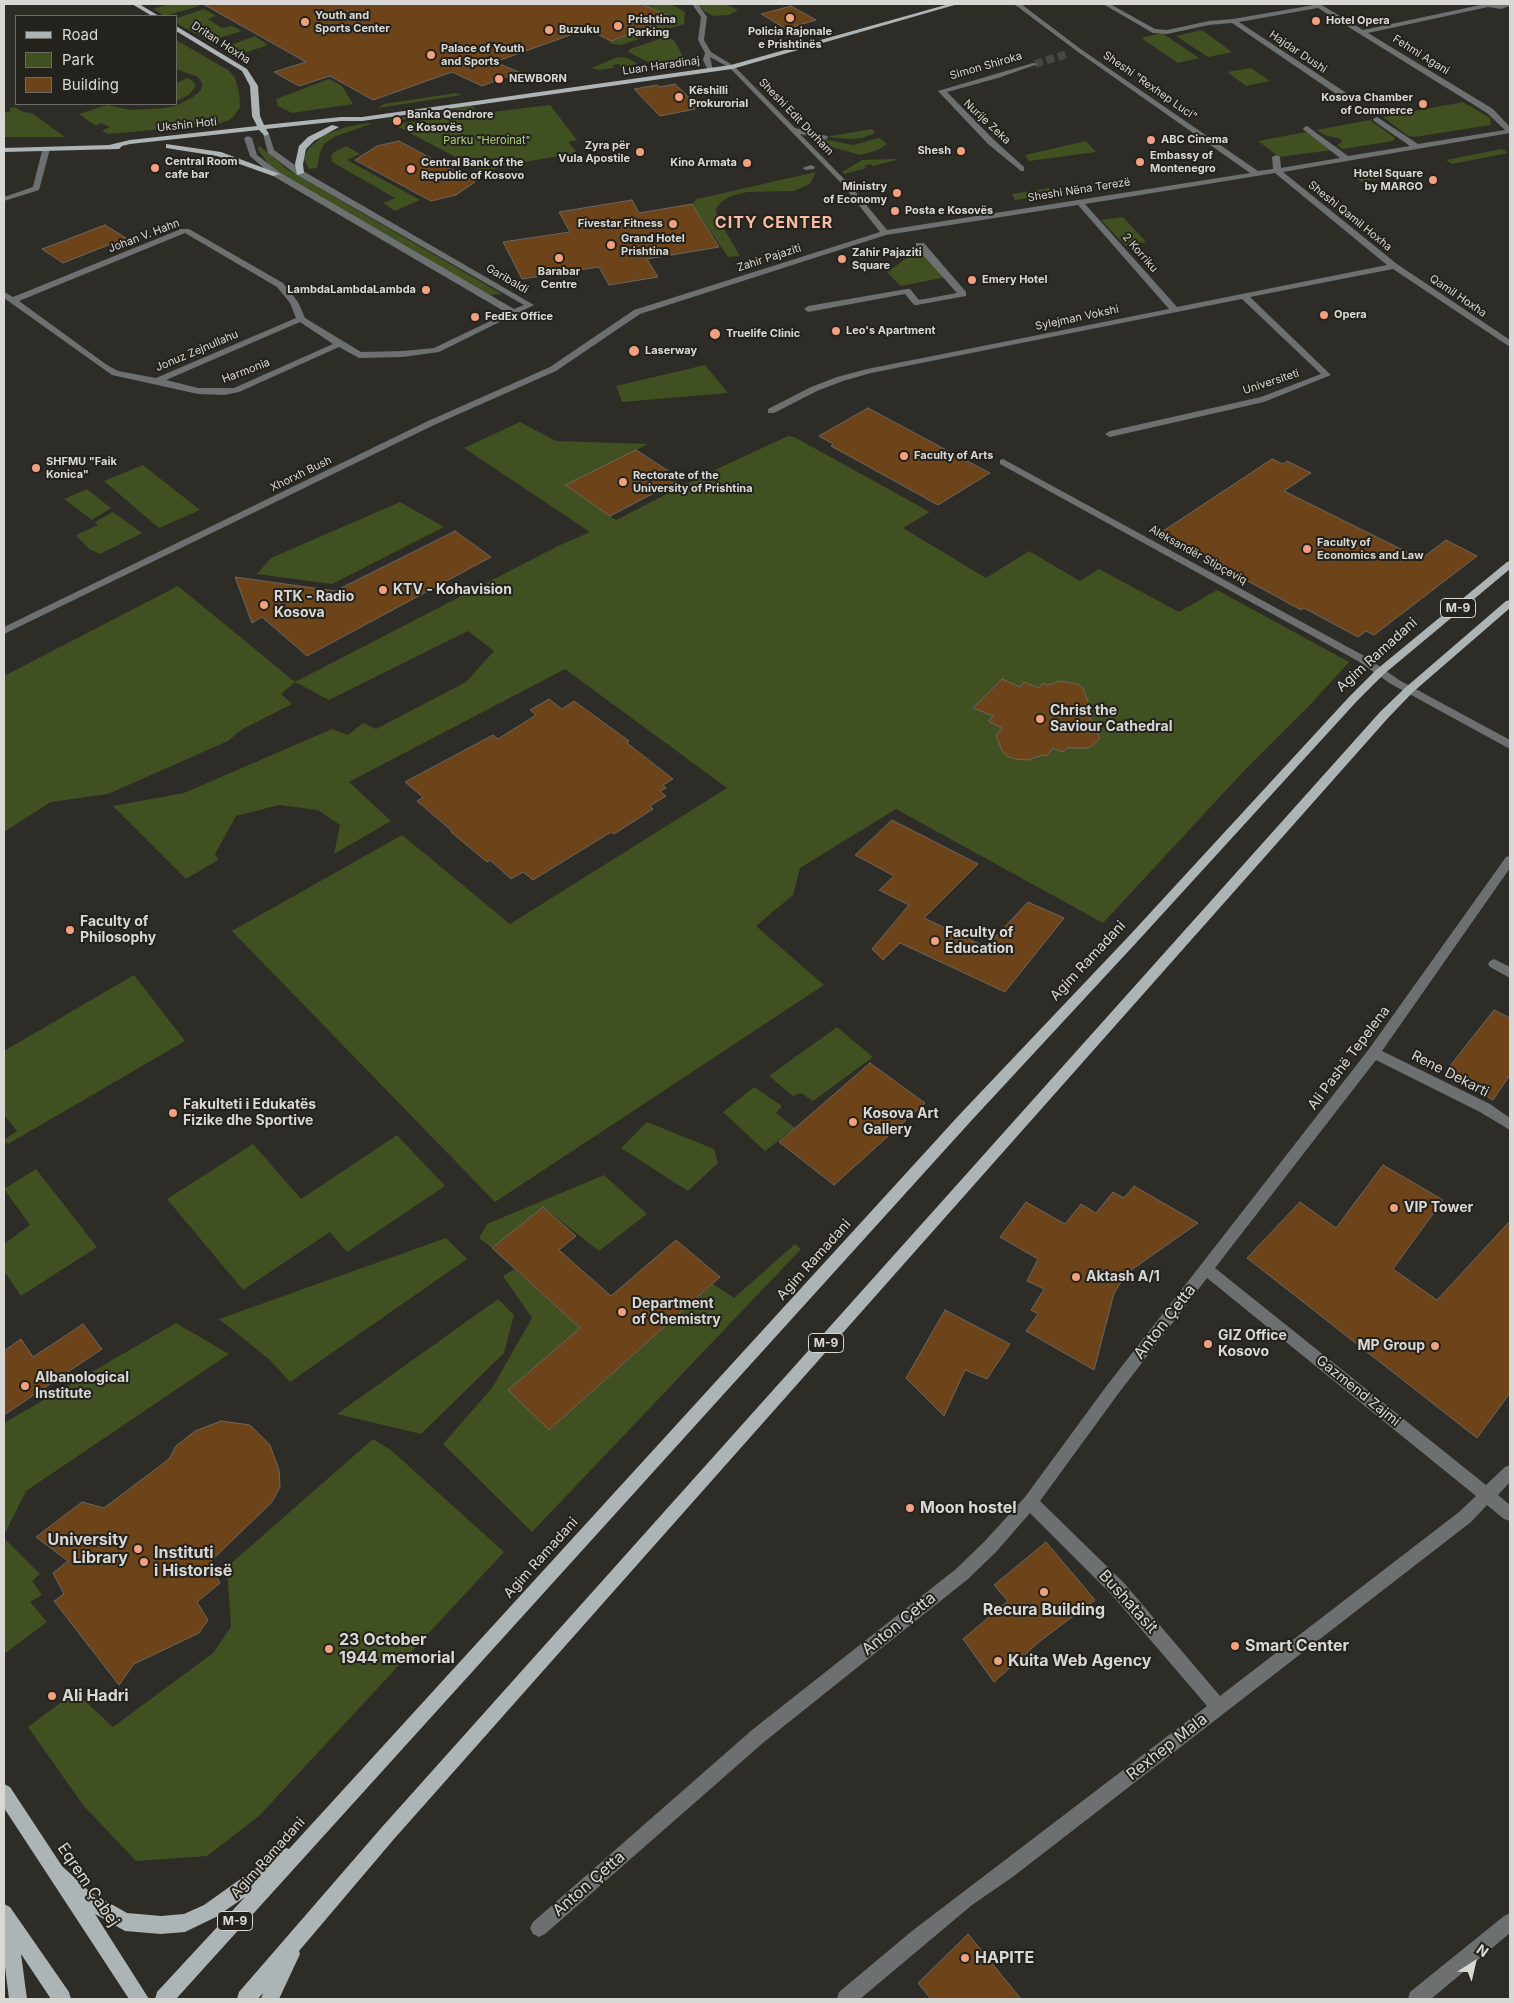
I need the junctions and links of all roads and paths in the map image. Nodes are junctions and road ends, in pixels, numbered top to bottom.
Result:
1 (135, 4) edge
2 (695, 4) edge
3 (955, 4) edge
4 (1017, 4) edge
5 (1106, 4) edge
6 (1510, 4) edge
7 (1318, 5) edge
8 (1487, 5) edge
9 (154, 15) edge
10 (1233, 21) junction
11 (178, 29) edge
12 (1363, 32) junction
13 (1080, 51) junction
14 (708, 53) junction
15 (1068, 54) tunnel mouth
16 (1035, 64) tunnel mouth
17 (732, 67) junction
18 (710, 70) junction
19 (944, 90) joint
20 (1351, 100) dead end
21 (256, 116) junction
22 (362, 119) junction
23 (1377, 119) dead end
24 (335, 127) junction
25 (1307, 128) dead end
26 (792, 130) junction
27 (1510, 131) edge
28 (265, 132) junction
29 (247, 134) junction
30 (824, 138) dead end
31 (803, 141) junction
32 (112, 146) junction
33 (169, 146) junction
34 (1417, 147) junction
35 (823, 148) dead end
36 (46, 149) junction
37 (4, 150) edge
38 (1276, 157) dead end
39 (1347, 159) junction
40 (1021, 169) dead end
41 (1277, 171) junction
42 (300, 173) junction
43 (276, 174) junction
44 (1257, 174) junction
45 (4, 199) edge
46 (1079, 201) junction
47 (885, 233) junction
48 (919, 245) dead end
49 (1394, 266) junction
50 (4, 294) edge
51 (1245, 296) junction
52 (13, 300) junction
53 (808, 309) dead end
54 (1175, 310) junction
55 (514, 313) junction
56 (301, 319) junction
57 (606, 332) joint
58 (339, 344) junction
59 (1510, 344) edge
60 (157, 381) junction
61 (771, 411) dead end
62 (1110, 434) dead end
63 (1004, 462) dead end
64 (1510, 564) edge
65 (1510, 603) edge
66 (4, 631) edge
67 (1380, 672) junction
68 (1409, 690) junction
69 (1510, 745) edge
70 (1510, 860) edge
71 (1494, 964) dead end
72 (1510, 973) edge
73 (1374, 1053) junction
74 (1510, 1125) edge
75 (1206, 1269) junction
76 (1510, 1472) edge
77 (1487, 1495) junction
78 (1030, 1502) junction
79 (1510, 1514) edge
80 (1219, 1707) junction
81 (4, 1793) edge
82 (307, 1842) junction
83 (53, 1869) junction
84 (4, 1913) edge
85 (4, 1919) edge
86 (1510, 1922) edge
87 (307, 1926) junction
88 (539, 1928) dead end
89 (18, 1999) edge
90 (62, 1999) edge
91 (140, 1999) edge
92 (164, 1999) edge
93 (246, 1999) edge
94 (270, 1999) edge
95 (846, 1999) edge
96 (1417, 1999) edge

1 - 9 main road
2 - 14 street
3 - 17 main road, Luan Haradinaj
4 - 13 street, Sheshi "Rexhep Luci"
5 - 10 street, Hajdar Dushi
6 - 8 street
7 - 10 street, Hajdar Dushi
7 - 12 street, Fehmi Agani
8 - 12 street
10 - 20 street, Hajdar Dushi
11 - 21 main road, Dritan Hoxha
12 - 27 street, Fehmi Agani
13 - 15 street
13 - 44 street, Sheshi "Rexhep Luci"
14 - 17 street, Sheshi Edit Durham
14 - 18 street
16 - 19 street, Simon Shiroka
17 - 18 main road, Luan Haradinaj
17 - 26 street, Sheshi Edit Durham
18 - 22 main road, Luan Haradinaj
19 - 40 street, Nurije Zeka
21 - 28 main road, Dritan Hoxha
21 - 29 main road
22 - 24 main road, Luan Haradinaj
22 - 28 main road, Luan Haradinaj
23 - 34 street
24 - 28 main road, Luan Haradinaj
24 - 42 main road
25 - 39 street
26 - 30 street
26 - 31 street, Sheshi Edit Durham
27 - 34 street, Sheshi Nëna Terezë
28 - 29 main road
28 - 42 street, Garibaldi
29 - 32 main road, Ukshin Hoti
29 - 33 main road, Ukshin Hoti
29 - 43 street, Garibaldi
31 - 35 street
31 - 47 street, Sheshi Edit Durham
32 - 33 main road, Ukshin Hoti
32 - 36 main road, Ukshin Hoti
33 - 43 main road
34 - 39 street, Sheshi Nëna Terezë
36 - 37 main road, Ukshin Hoti
36 - 45 street
38 - 41 street
39 - 41 street, Sheshi Nëna Terezë
41 - 44 street, Sheshi Nëna Terezë
41 - 49 street, Sheshi Qamil Hoxha
42 - 55 street, Garibaldi
43 - 55 street, Garibaldi
44 - 46 street, Sheshi Nëna Terezë
46 - 47 street, Sheshi Nëna Terezë
46 - 54 street, 2 Korriku
47 - 57 street, Zahir Pajaziti
48 - 53 street
49 - 51 street, Sylejman Vokshi
49 - 59 street, Qamil Hoxha
50 - 52 street, Jonuz Zejnullahu
51 - 54 street, Sylejman Vokshi
51 - 62 street, Universiteti
52 - 56 street, Johan V. Hahn
52 - 60 street, Jonuz Zejnullahu
54 - 61 street, Sylejman Vokshi
55 - 58 street, Johan V. Hahn
56 - 58 street, Johan V. Hahn
56 - 60 street, Jonuz Zejnullahu
57 - 66 street, Xhorxh Bush
58 - 60 street, Harmonia
63 - 67 street, Aleksandër Stipçeviq
64 - 67 main road, Agim Ramadani / M-9
65 - 68 main road, M-9
67 - 68 street, Aleksandër Stipçeviq
67 - 82 main road, Agim Ramadani / M-9
68 - 69 street, Aleksandër Stipçeviq
68 - 87 main road, M-9
70 - 73 street, Ali Pashë Tepelena
71 - 72 street
73 - 74 street, Rene Dekarti
73 - 75 street, Ali Pashë Tepelena
75 - 77 street, Gazmend Zajmi
75 - 78 street, Anton Çetta
76 - 77 street, Rexhep Mala
77 - 79 street, Gazmend Zajmi
77 - 80 street, Rexhep Mala
78 - 80 street, Bushatasit
78 - 88 street, Anton Çetta
80 - 95 street, Rexhep Mala
81 - 83 main road, Eqrem Çabej
82 - 83 main road
82 - 92 main road, Agim Ramadani / M-9
83 - 91 main road, Eqrem Çabej
84 - 90 main road
85 - 89 main road
86 - 96 street
87 - 93 main road, M-9
87 - 94 main road

